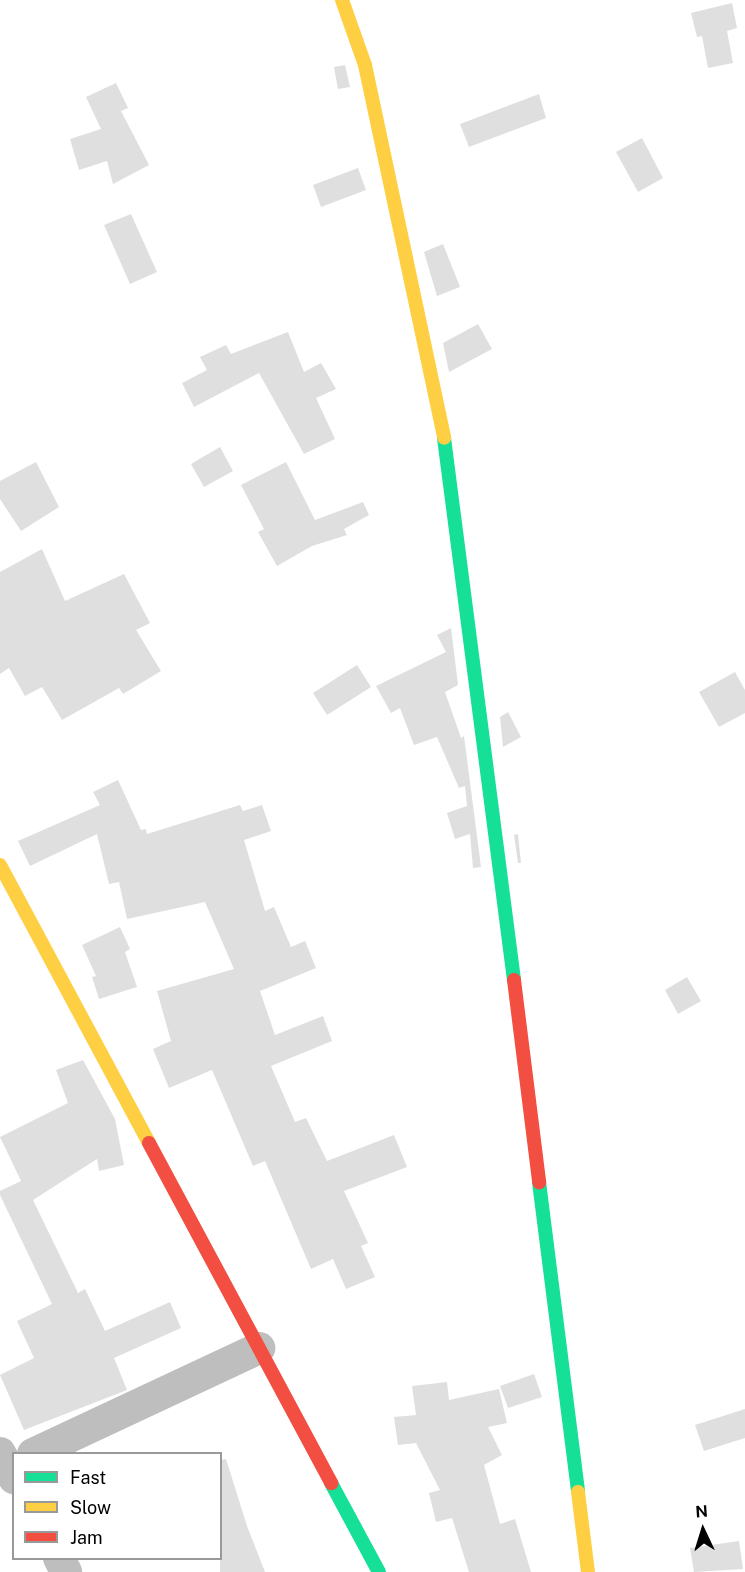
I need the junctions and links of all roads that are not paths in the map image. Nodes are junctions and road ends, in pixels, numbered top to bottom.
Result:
1 (342, 0) edge
2 (0, 865) edge
3 (259, 1348) junction
4 (37, 1452) edge
5 (379, 1572) edge
6 (588, 1572) edge

1 - 6 street
2 - 3 street
3 - 4 street
3 - 5 street

